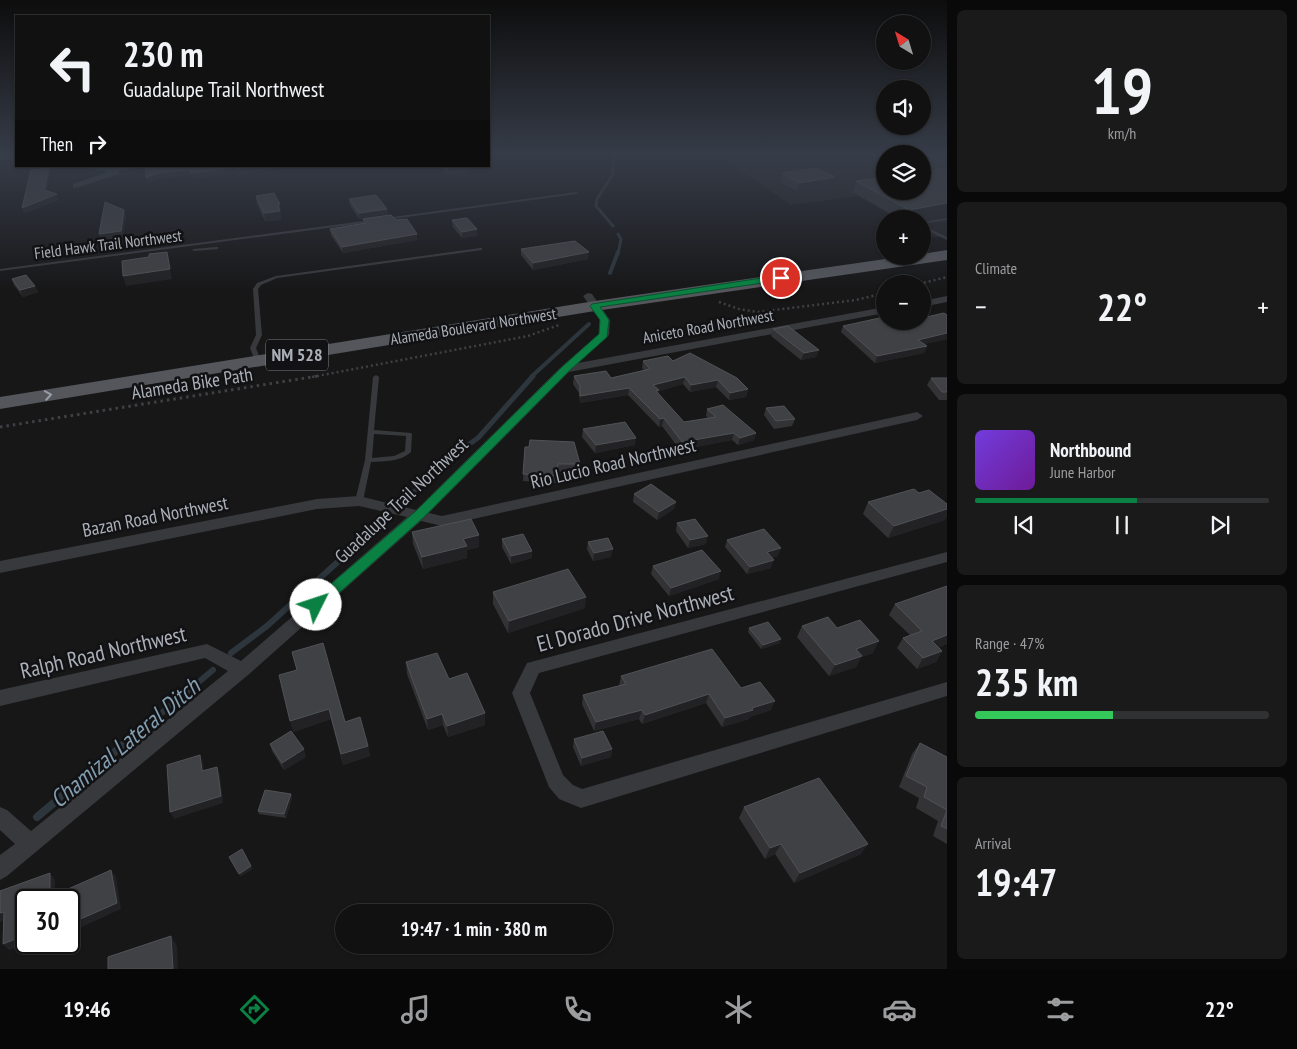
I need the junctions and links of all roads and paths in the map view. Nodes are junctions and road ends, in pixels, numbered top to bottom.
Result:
1 (522, 200) edge
2 (947, 219) edge
3 (931, 222) edge
4 (931, 229) edge
5 (947, 239) edge
6 (947, 244) edge
7 (931, 246) edge
8 (216, 248) dead end
9 (480, 249) dead end
10 (876, 254) edge
11 (947, 254) edge
12 (0, 270) edge
13 (0, 275) edge
14 (947, 277) edge
15 (931, 281) edge
16 (876, 295) edge
17 (947, 299) edge
18 (591, 301) junction
19 (718, 301) dead end
20 (931, 302) edge
21 (876, 312) edge
22 (562, 323) dead end
23 (256, 355) junction
24 (566, 369) junction
25 (376, 377) dead end
26 (0, 389) edge
27 (0, 403) edge
28 (917, 416) dead end
29 (0, 427) edge
30 (370, 432) junction
31 (368, 460) junction
32 (359, 501) junction
33 (317, 504) joint
34 (420, 514) junction
35 (947, 557) edge
36 (0, 567) edge
37 (242, 670) junction
38 (947, 690) edge
39 (0, 698) edge
40 (0, 817) edge
41 (30, 844) junction
42 (0, 869) edge

1 - 12 lane, Field Hawk Trail Northwest
2 - 3 lane
4 - 5 lane
6 - 7 main road
8 - 13 lane
9 - 23 lane
10 - 18 main road, Alameda Boulevard Northwest / NM 528
11 - 18 main road, Alameda Boulevard Northwest / NM 528
14 - 15 path
16 - 19 path
17 - 20 street
18 - 23 main road, Alameda Boulevard Northwest / NM 528
18 - 24 street, Guadalupe Trail Northwest
21 - 24 street, Aniceto Road Northwest
22 - 29 path, Alameda Bike Path
23 - 26 main road, Alameda Boulevard Northwest / NM 528
27 -> 23 main road, Alameda Boulevard Northwest / NM 528
24 - 34 street, Guadalupe Trail Northwest
25 - 30 lane
28 - 34 street, Rio Lucio Road Northwest
30 - 31 lane
30 - 31 lane
31 - 32 lane
32 - 33 street, Rio Lucio Road Northwest
32 - 34 street, Rio Lucio Road Northwest
33 - 36 street, Bazan Road Northwest
34 - 37 street, Guadalupe Trail Northwest
35 - 38 street, El Dorado Drive Northwest
37 - 39 street, Ralph Road Northwest
37 - 41 street, Guadalupe Trail Northwest
40 - 41 street
41 - 42 street, Guadalupe Trail Northwest

